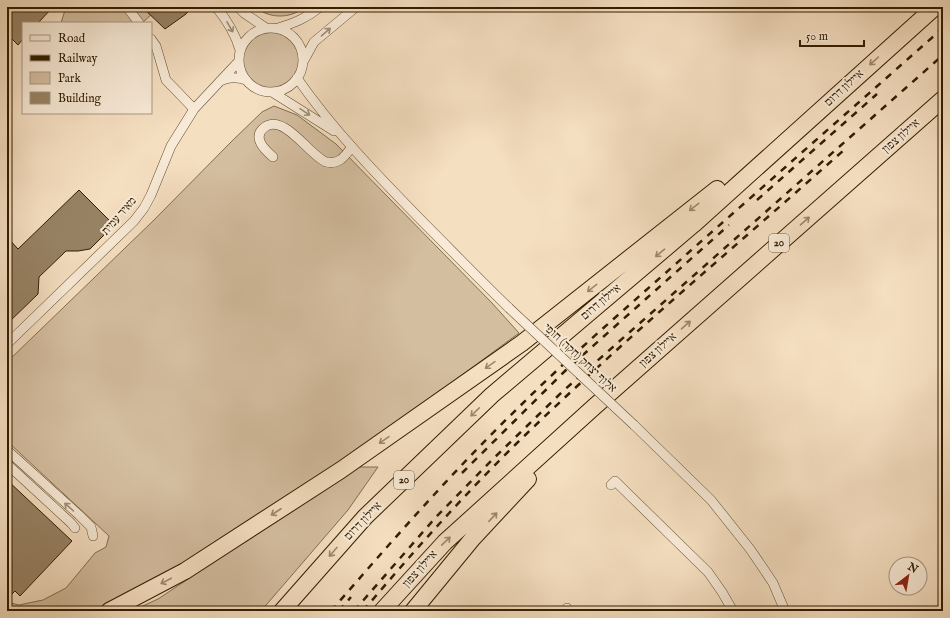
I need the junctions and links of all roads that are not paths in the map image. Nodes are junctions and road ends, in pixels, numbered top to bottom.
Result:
1 (127, 7) edge
2 (216, 7) edge
3 (238, 7) edge
4 (320, 7) edge
5 (356, 7) edge
6 (935, 7) edge
7 (138, 22) edge
8 (266, 28) junction
9 (278, 28) junction
10 (152, 40) edge
11 (240, 50) junction
12 (239, 61) junction
13 (303, 62) junction
14 (297, 78) junction
15 (246, 80) junction
16 (219, 81) junction
17 (272, 92) junction
18 (943, 99) edge
19 (824, 105) junction
20 (194, 110) junction
21 (342, 136) junction
22 (351, 148) junction
23 (273, 157) dead end
24 (7, 344) edge
25 (594, 407) junction
26 (7, 450) edge
27 (7, 464) edge
28 (611, 485) dead end
29 (75, 528) dead end
30 (93, 536) dead end
31 (109, 611) edge
32 (282, 611) edge
33 (382, 611) edge
34 (413, 611) edge
35 (733, 611) edge
36 (785, 611) edge

1 - 7 street
2 -> 11 street
3 - 8 street
4 - 9 street
13 -> 5 street
6 -> 19 highway, איילון דרום / 20
8 - 9 street
8 - 11 street
9 - 13 street
10 - 20 street
11 - 12 street
12 - 15 street
12 - 16 street, מאיר עמית
13 - 14 street
14 - 17 street
14 - 21 street, אלוף יצחק (חקה) חופי
15 - 16 street
15 - 17 street
16 - 20 street, מאיר עמית
17 -> 21 street, אלוף יצחק (חקה) חופי
25 -> 18 highway, איילון צפון / 20
19 -> 31 highway
19 -> 32 highway, איילון דרום / 20
20 - 24 street, מאיר עמית
21 - 22 street, אלוף יצחק (חקה) חופי
22 - 23 street
22 - 36 street, אלוף יצחק (חקה) חופי, bridge
33 -> 25 highway, איילון צפון / 20
34 -> 25 highway
30 -> 26 street
27 - 29 street
28 - 35 street

